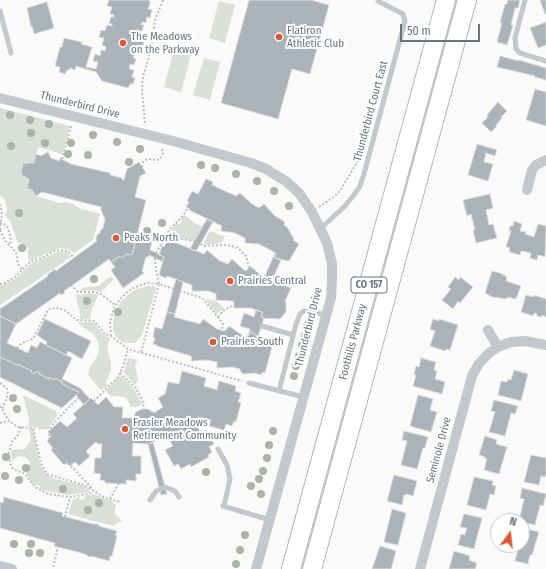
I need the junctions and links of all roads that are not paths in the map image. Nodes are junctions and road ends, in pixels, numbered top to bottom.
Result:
1 (446, 0) edge
2 (467, 0) edge
3 (525, 0) edge
4 (378, 1) dead end
5 (0, 15) edge
6 (6, 34) junction
7 (0, 35) edge
8 (11, 53) dead end
9 (546, 60) edge
10 (0, 98) edge
11 (546, 160) edge
12 (527, 190) dead end
13 (321, 228) junction
14 (326, 315) junction
15 (262, 326) dead end
16 (488, 330) dead end
17 (293, 335) junction
18 (546, 345) edge
19 (498, 347) junction
20 (249, 383) road end
21 (279, 391) junction
22 (303, 396) junction
23 (218, 449) dead end
24 (179, 497) dead end
25 (150, 500) dead end
26 (270, 520) junction
27 (0, 566) edge
28 (12, 569) edge
29 (256, 569) edge
30 (291, 569) edge
31 (312, 569) edge
32 (420, 569) edge

1 - 30 highway, Foothills Parkway / CO 157
2 - 31 highway, Foothills Parkway / CO 157
3 - 9 lane
4 - 13 lane, Thunderbird Court East
5 - 6 lane
6 - 7 lane
6 - 8 lane
10 - 13 street, Thunderbird Drive
11 - 12 street
13 - 14 street, Thunderbird Drive
14 - 17 lane
14 - 22 street, Thunderbird Drive
15 - 17 lane
16 - 19 street
17 - 21 lane
18 - 19 street, Seminole Drive
19 - 32 street, Seminole Drive
20 - 21 lane
21 - 22 lane
22 - 26 street, Thunderbird Drive
23 - 26 lane
24 - 25 lane
26 - 29 street, Thunderbird Drive
27 - 28 street

